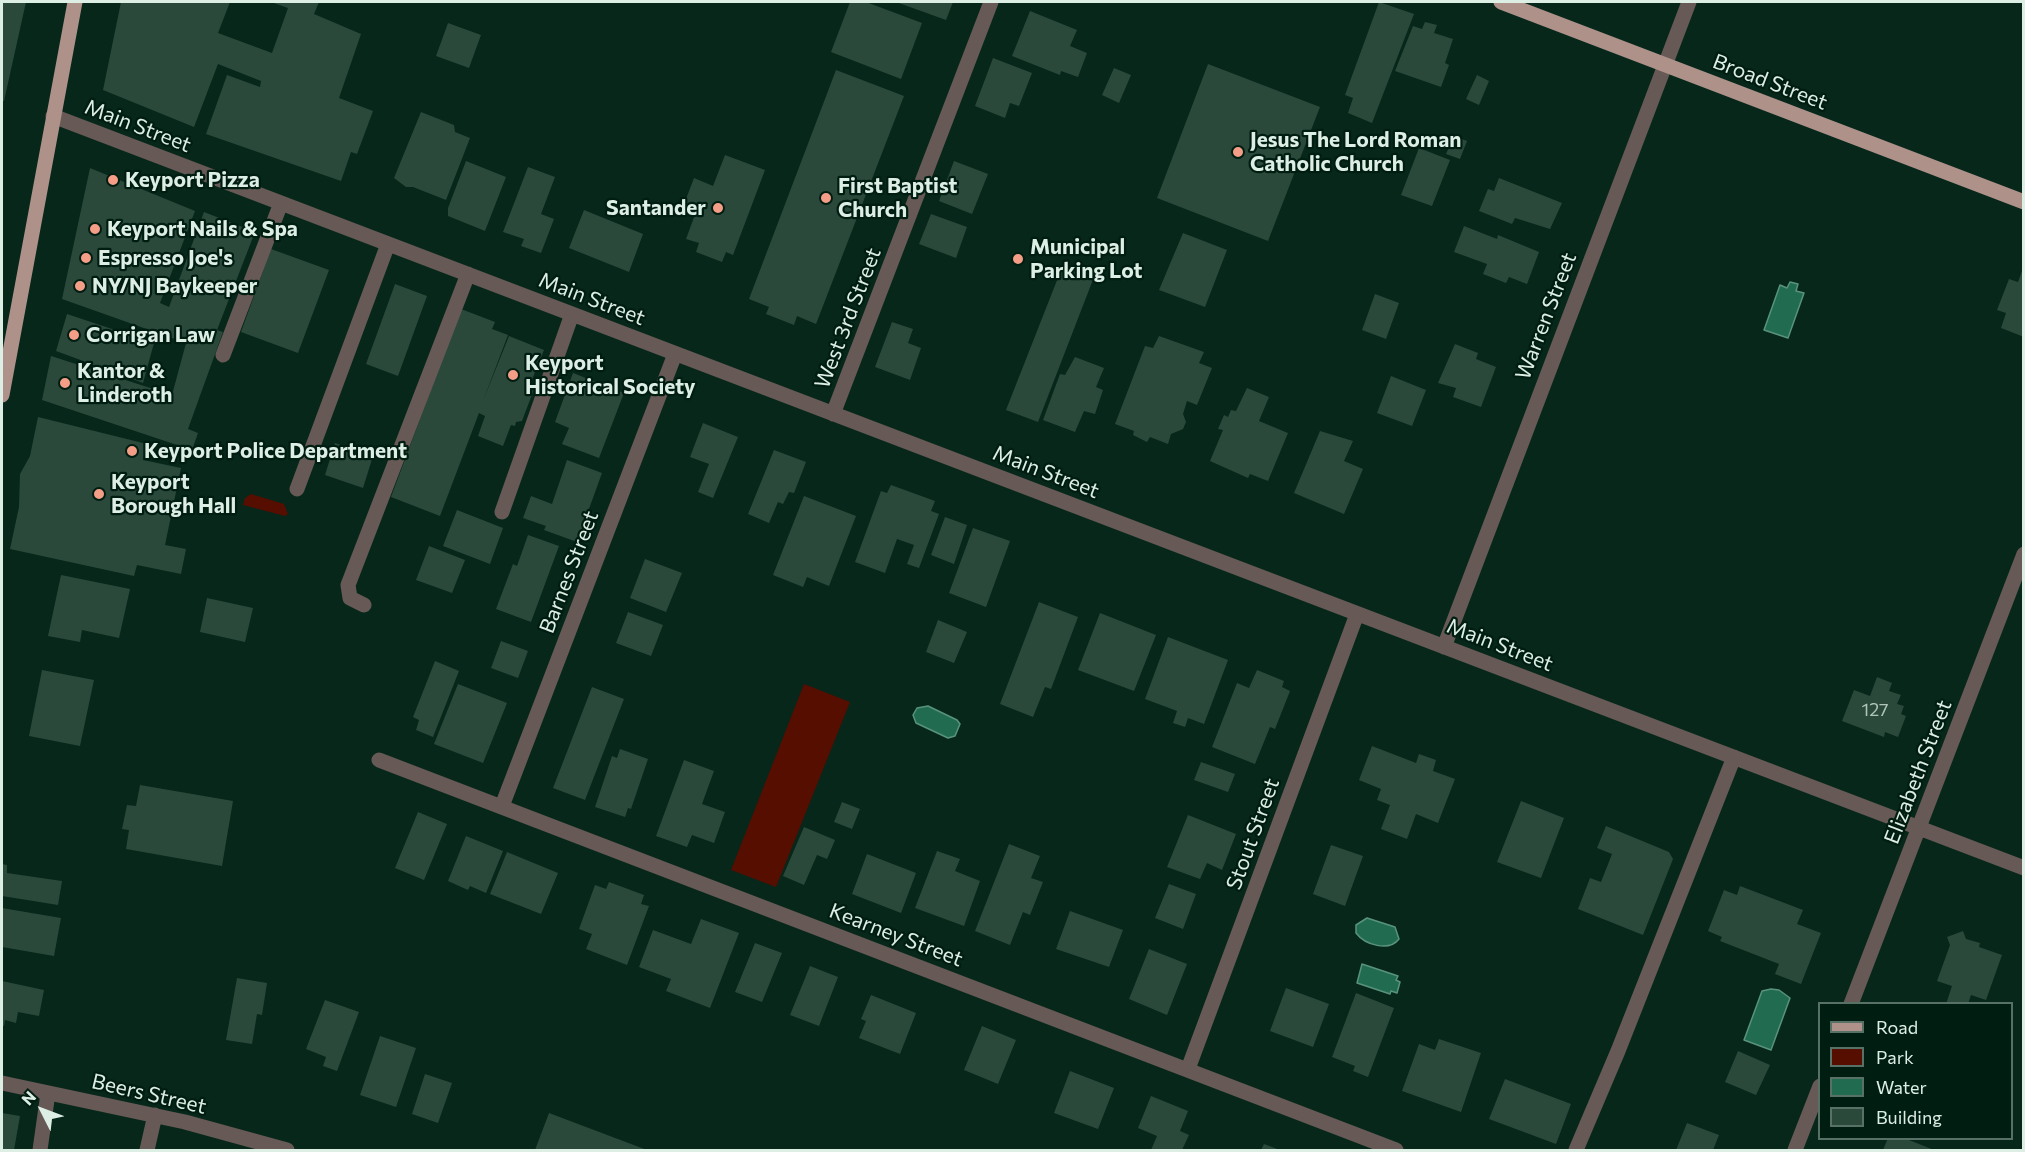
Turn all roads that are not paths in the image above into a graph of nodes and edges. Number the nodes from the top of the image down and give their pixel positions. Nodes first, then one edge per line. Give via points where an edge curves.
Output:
1 (75, 2) edge
2 (992, 2) edge
3 (1501, 2) edge
4 (1689, 2) edge
5 (1665, 64) junction
6 (53, 116) junction
7 (2024, 201) edge
8 (281, 202) junction
9 (388, 244) junction
10 (468, 274) junction
11 (572, 314) junction
12 (675, 354) junction
13 (224, 355) dead end
14 (2, 395) edge
15 (833, 414) junction
16 (297, 489) dead end
17 (502, 512) dead end
18 (2024, 554) edge
19 (364, 605) dead end
20 (1357, 614) junction
21 (1444, 646) junction
22 (1734, 757) junction
23 (379, 760) dead end
24 (501, 806) junction
25 (1919, 828) junction
26 (2024, 868) edge
27 (1852, 1002) edge
28 (1188, 1069) junction
29 (2, 1083) edge
30 (1818, 1091) edge
31 (48, 1093) junction
32 (154, 1115) junction
33 (40, 1150) edge
34 (147, 1150) edge
35 (281, 1150) edge
36 (1396, 1150) edge
37 (1576, 1150) edge
38 (1795, 1150) edge

1 - 6 main road
2 - 15 street, West 3rd Street
3 - 5 main road, Broad Street
4 - 5 street, Warren Street
5 - 7 main road, Broad Street
5 - 21 street, Warren Street
6 - 8 street, Main Street
6 - 14 main road
8 - 9 street, Main Street
8 - 13 street
9 - 10 street, Main Street
9 - 16 street
10 - 11 street, Main Street
10 - 19 street via 348,585 350,598
11 - 12 street, Main Street
11 - 17 street
12 - 15 street, Main Street
12 - 24 street, Barnes Street
15 - 20 street, Main Street
18 - 25 street, Elizabeth Street
20 - 21 street, Main Street
20 - 28 street, Stout Street
21 - 22 street, Main Street
22 - 25 street, Main Street
22 - 37 street
23 - 24 street, Kearney Street
24 - 28 street, Kearney Street
25 - 26 street, Main Street
25 - 27 street, Elizabeth Street
28 - 36 street, Kearney Street
29 - 31 street, Beers Street
30 - 38 street
31 - 32 street, Beers Street
31 - 33 street
32 - 34 street
32 - 35 street, Beers Street

